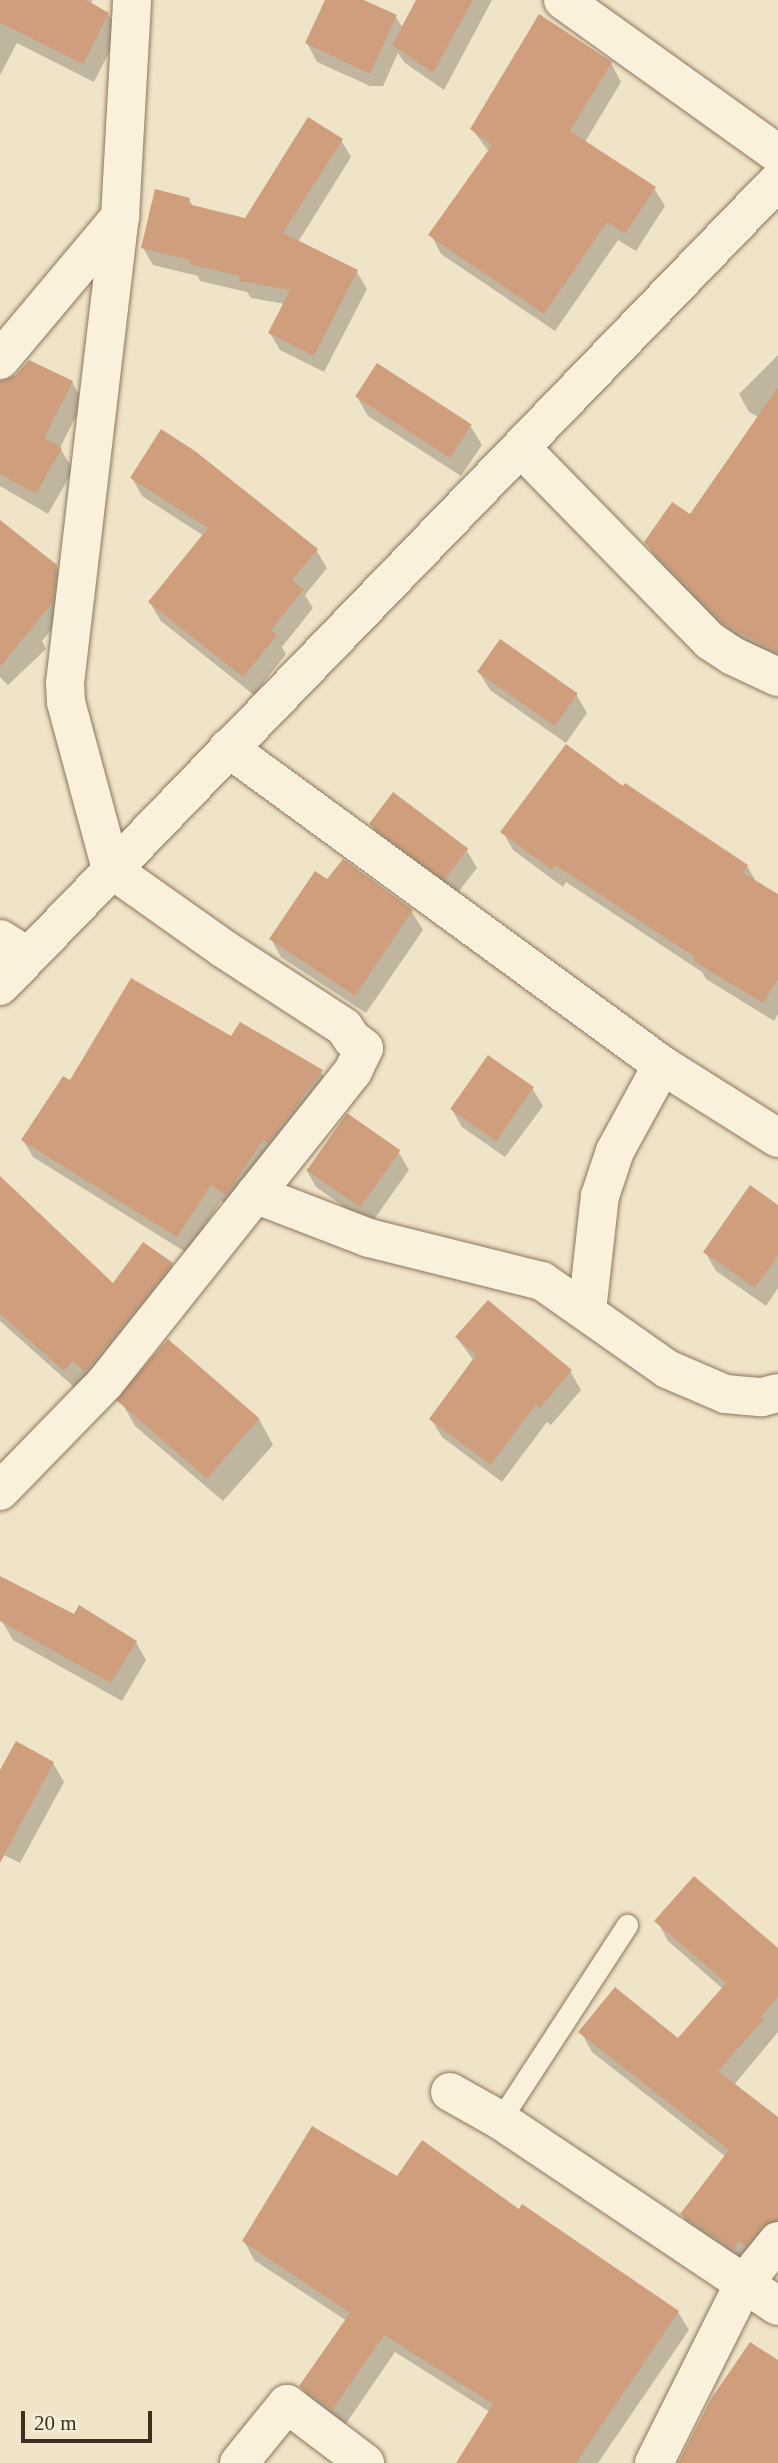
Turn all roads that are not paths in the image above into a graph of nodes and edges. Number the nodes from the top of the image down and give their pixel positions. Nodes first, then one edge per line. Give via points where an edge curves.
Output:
1 (132, 0) edge
2 (563, 0) edge
3 (778, 153) edge
4 (778, 181) edge
5 (120, 217) junction
6 (0, 360) edge
7 (522, 449) junction
8 (778, 677) edge
9 (228, 748) junction
10 (111, 869) junction
11 (13, 948) edge
12 (0, 986) edge
13 (662, 1065) junction
14 (778, 1138) edge
15 (255, 1195) junction
16 (587, 1311) junction
17 (778, 1393) edge
18 (0, 1491) edge
19 (627, 1925) dead end
20 (450, 2092) dead end
21 (500, 2120) junction
22 (778, 2241) edge
23 (744, 2283) junction
24 (778, 2306) edge
25 (239, 2463) edge
26 (365, 2463) edge
27 (654, 2463) edge

1 - 5 street
2 - 3 street
4 - 7 street
5 - 6 street
5 - 10 street via 65,683 66,702
7 - 8 street via 710,642
7 - 9 street
9 - 10 street
9 - 13 street
10 - 11 street
10 - 15 street via 224,950 344,1027 364,1048 353,1071
11 - 12 street
13 - 14 street
13 - 16 street via 615,1151 600,1196
15 - 16 street via 369,1238 542,1281
15 - 18 street via 105,1383
16 - 17 street via 667,1369 725,1394 762,1397
19 - 21 lane
20 - 21 street
21 - 23 street
22 - 23 street
23 - 24 street
23 - 27 street
25 - 26 street via 287,2404

